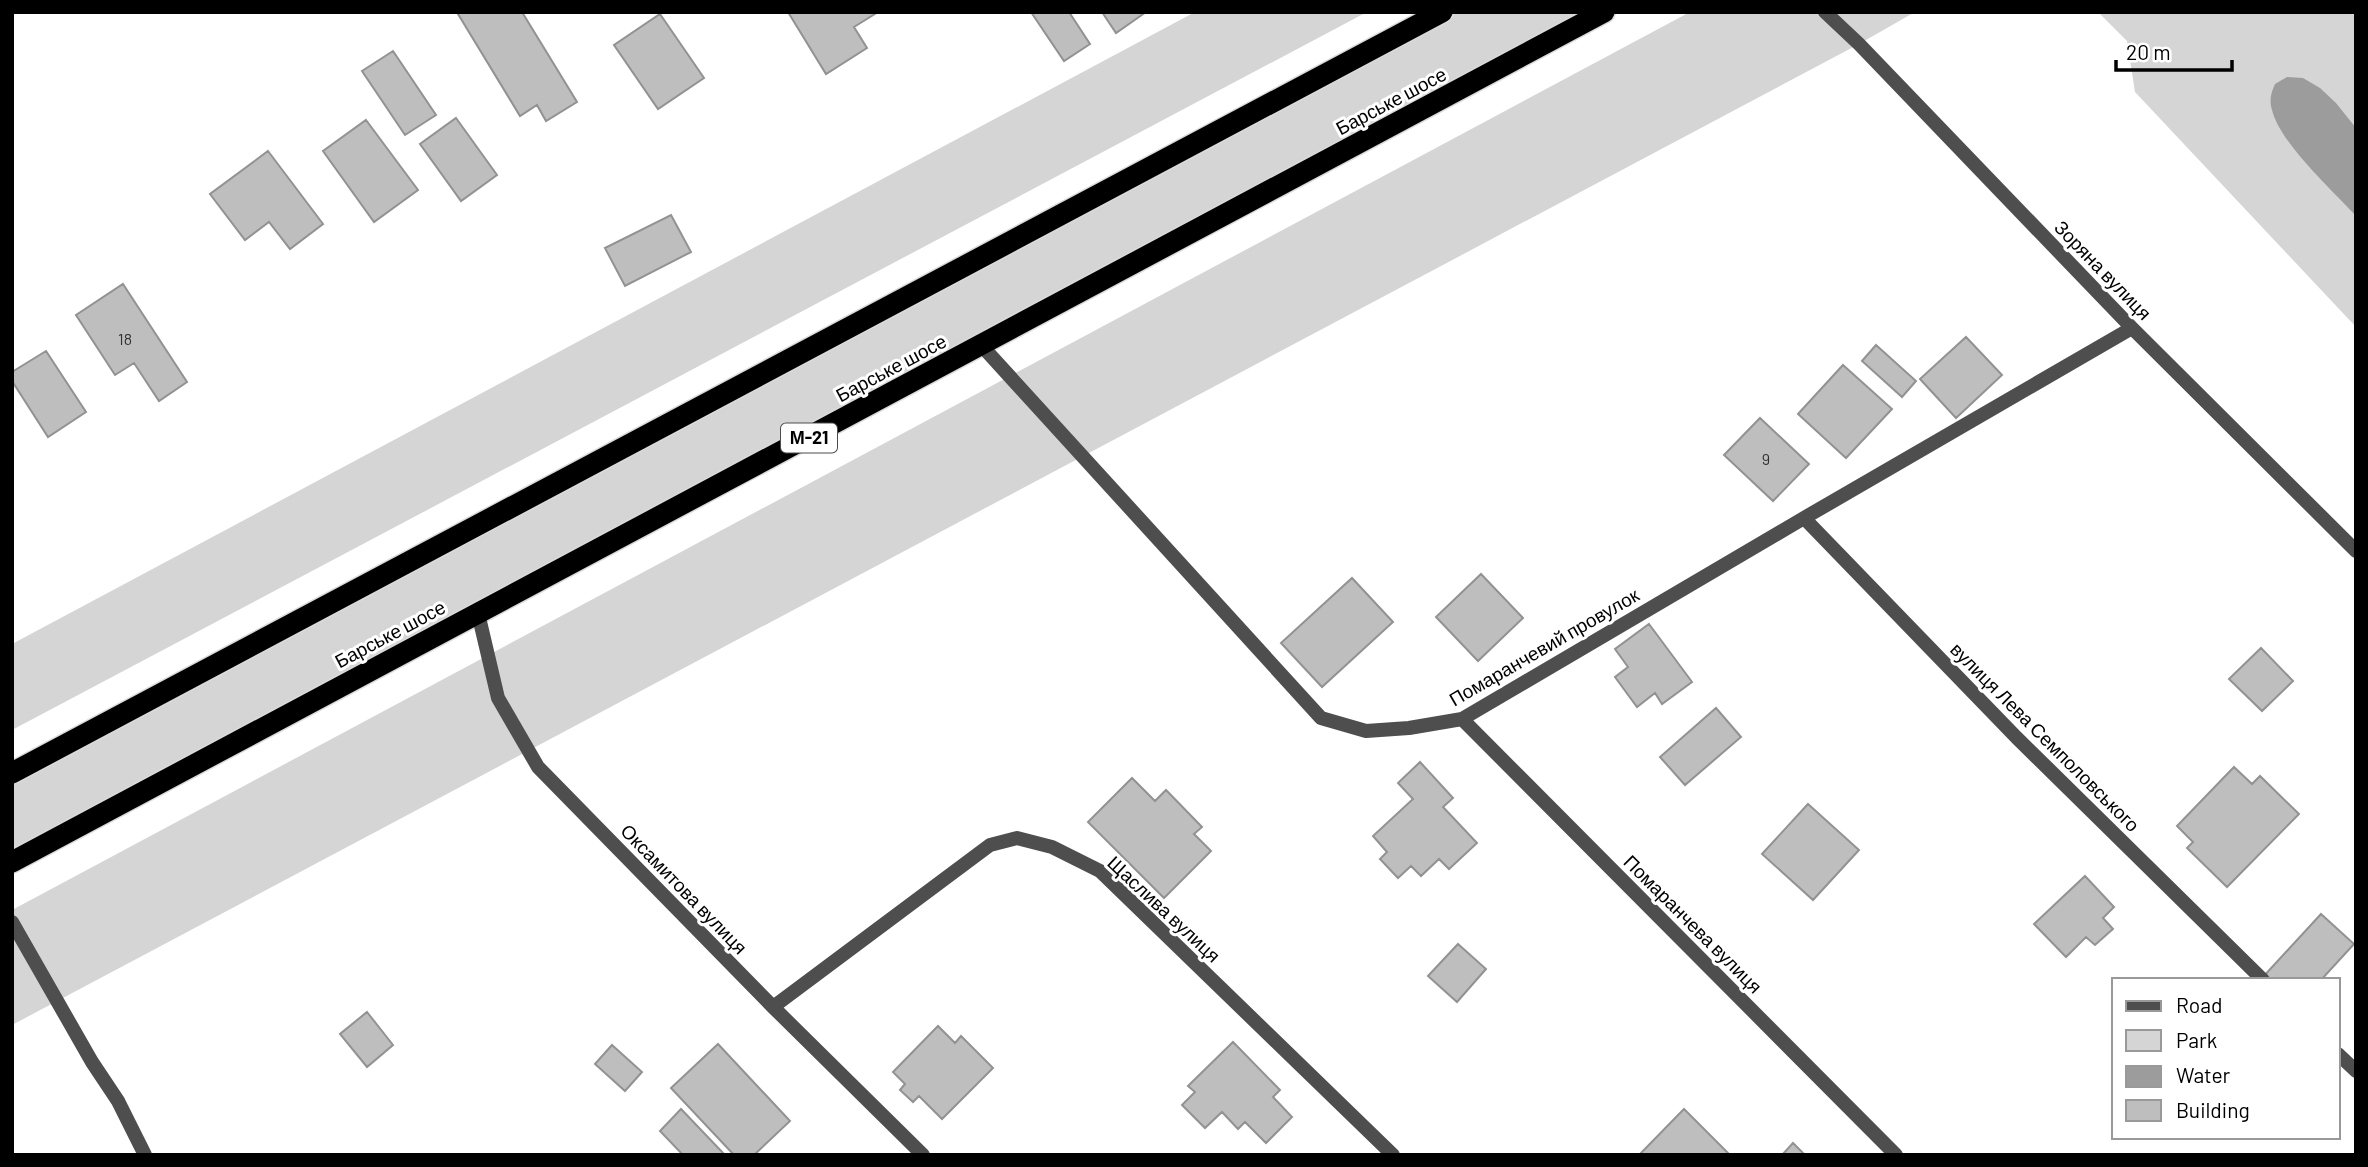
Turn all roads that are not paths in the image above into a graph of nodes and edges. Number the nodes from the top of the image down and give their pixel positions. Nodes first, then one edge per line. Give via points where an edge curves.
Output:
1 (1442, 12) edge
2 (1604, 12) edge
3 (1825, 12) edge
4 (2132, 328) junction
5 (982, 346) junction
6 (1804, 518) junction
7 (2356, 551) edge
8 (478, 613) junction
9 (1462, 719) junction
10 (12, 773) edge
11 (12, 862) edge
12 (12, 922) edge
13 (2261, 978) edge
14 (772, 1007) junction
15 (2340, 1056) edge
16 (2356, 1071) edge
17 (145, 1155) edge
18 (923, 1155) edge
19 (1393, 1155) edge
20 (1896, 1155) edge

1 - 10 highway
2 - 5 highway, Барське шосе / М-21
3 - 4 street, Зоряна вулиця
4 - 6 street, Помаранчевий провулок
4 - 7 street, Зоряна вулиця
5 - 8 highway, Барське шосе / М-21
5 - 9 street, Помаранчевий провулок via 1321,718 1366,731
6 - 9 street, Помаранчевий провулок
6 - 13 street, вулиця Лева Семполовського via 2016,737
8 - 11 highway, Барське шосе / М-21
8 - 14 street, Оксамитова вулиця via 498,698 538,767
9 - 20 street, Помаранчева вулиця
12 - 17 street
14 - 18 street, Оксамитова вулиця
14 - 19 street, Щаслива вулиця via 990,845 1017,838 1052,847 1100,871
15 - 16 street

